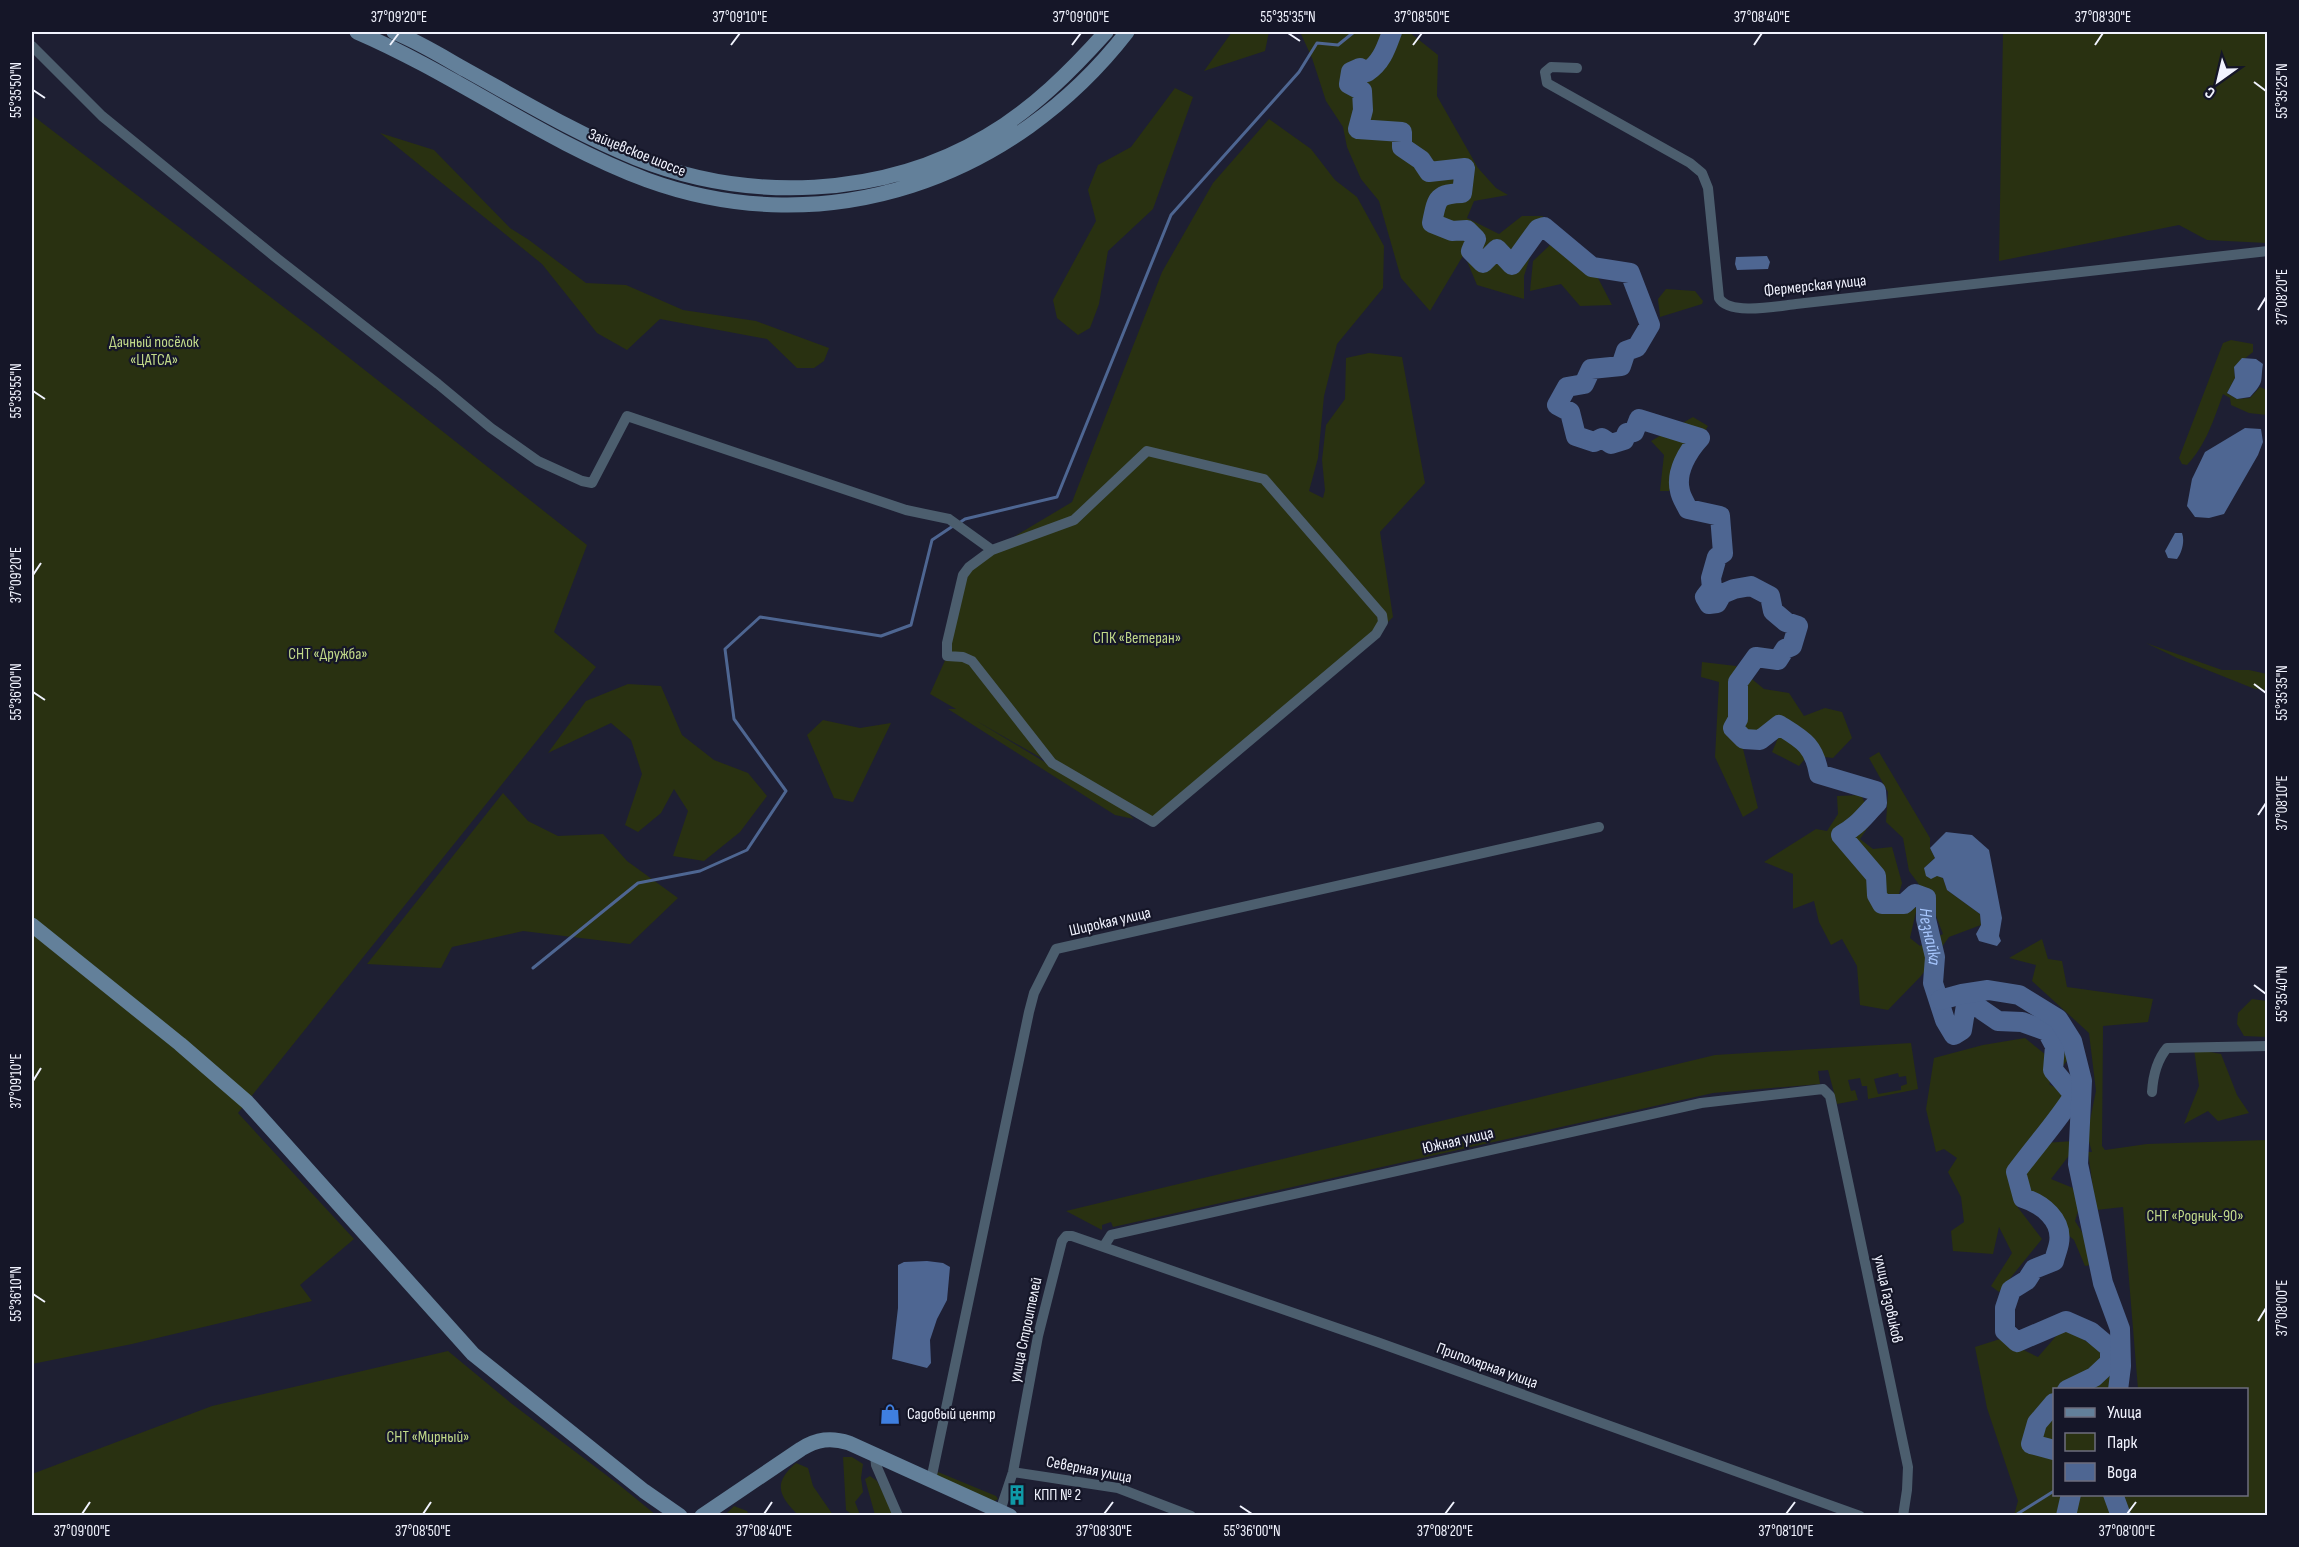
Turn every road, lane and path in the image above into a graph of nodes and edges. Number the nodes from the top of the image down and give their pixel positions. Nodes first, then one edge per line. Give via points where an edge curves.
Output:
1 (357, 32) edge
2 (1106, 32) edge
3 (1127, 32) edge
4 (398, 33) edge
5 (32, 46) edge
6 (1577, 68) dead end
7 (2268, 251) edge
8 (992, 550) junction
9 (1599, 827) dead end
10 (32, 925) edge
11 (2268, 1046) edge
12 (1826, 1091) joint
13 (2152, 1092) dead end
14 (1104, 1246) junction
15 (875, 1455) junction
16 (1013, 1472) junction
17 (931, 1480) junction
18 (1005, 1513) edge
19 (680, 1515) edge
20 (702, 1515) edge
21 (898, 1515) edge
22 (1191, 1515) edge
23 (1860, 1515) edge
24 (1903, 1515) edge

1 - 3 main road, Зайцевское шоссе via 646,180 724,200 809,205 846,202 906,188 975,160 1020,134 1066,97
2 - 4 main road, Зайцевское шоссе via 1030,106 965,148 872,180 790,188 718,182 636,158
5 - 8 street via 102,116 538,462 592,483 627,416 906,510 941,516
6 - 7 street, Фермерская улица via 1551,67 1545,72 1546,83 1702,173 1711,202 1719,298 1738,309
8 - 8 street via 963,575 947,643 948,656 972,662 1052,763 1154,822 1376,634 1383,622 1382,615 1264,479 1147,451 1074,520
9 - 17 street, Широкая улица via 1056,949 1029,1012
10 - 19 main road via 247,1102 473,1354 644,1491
11 - 13 street via 2167,1048 2153,1075
12 - 14 street, Южная улица via 1701,1103 1111,1235
12 - 24 street, улица Газовиков via 1908,1467
14 - 16 street, улица Строителей via 1072,1236 1062,1241 1038,1336
14 - 23 street, Приполярная улица
15 - 17 main road
15 - 20 main road via 834,1438 815,1441
15 - 21 street
16 - 18 street
16 - 22 street, Северная улица via 1118,1488
17 - 18 main road

